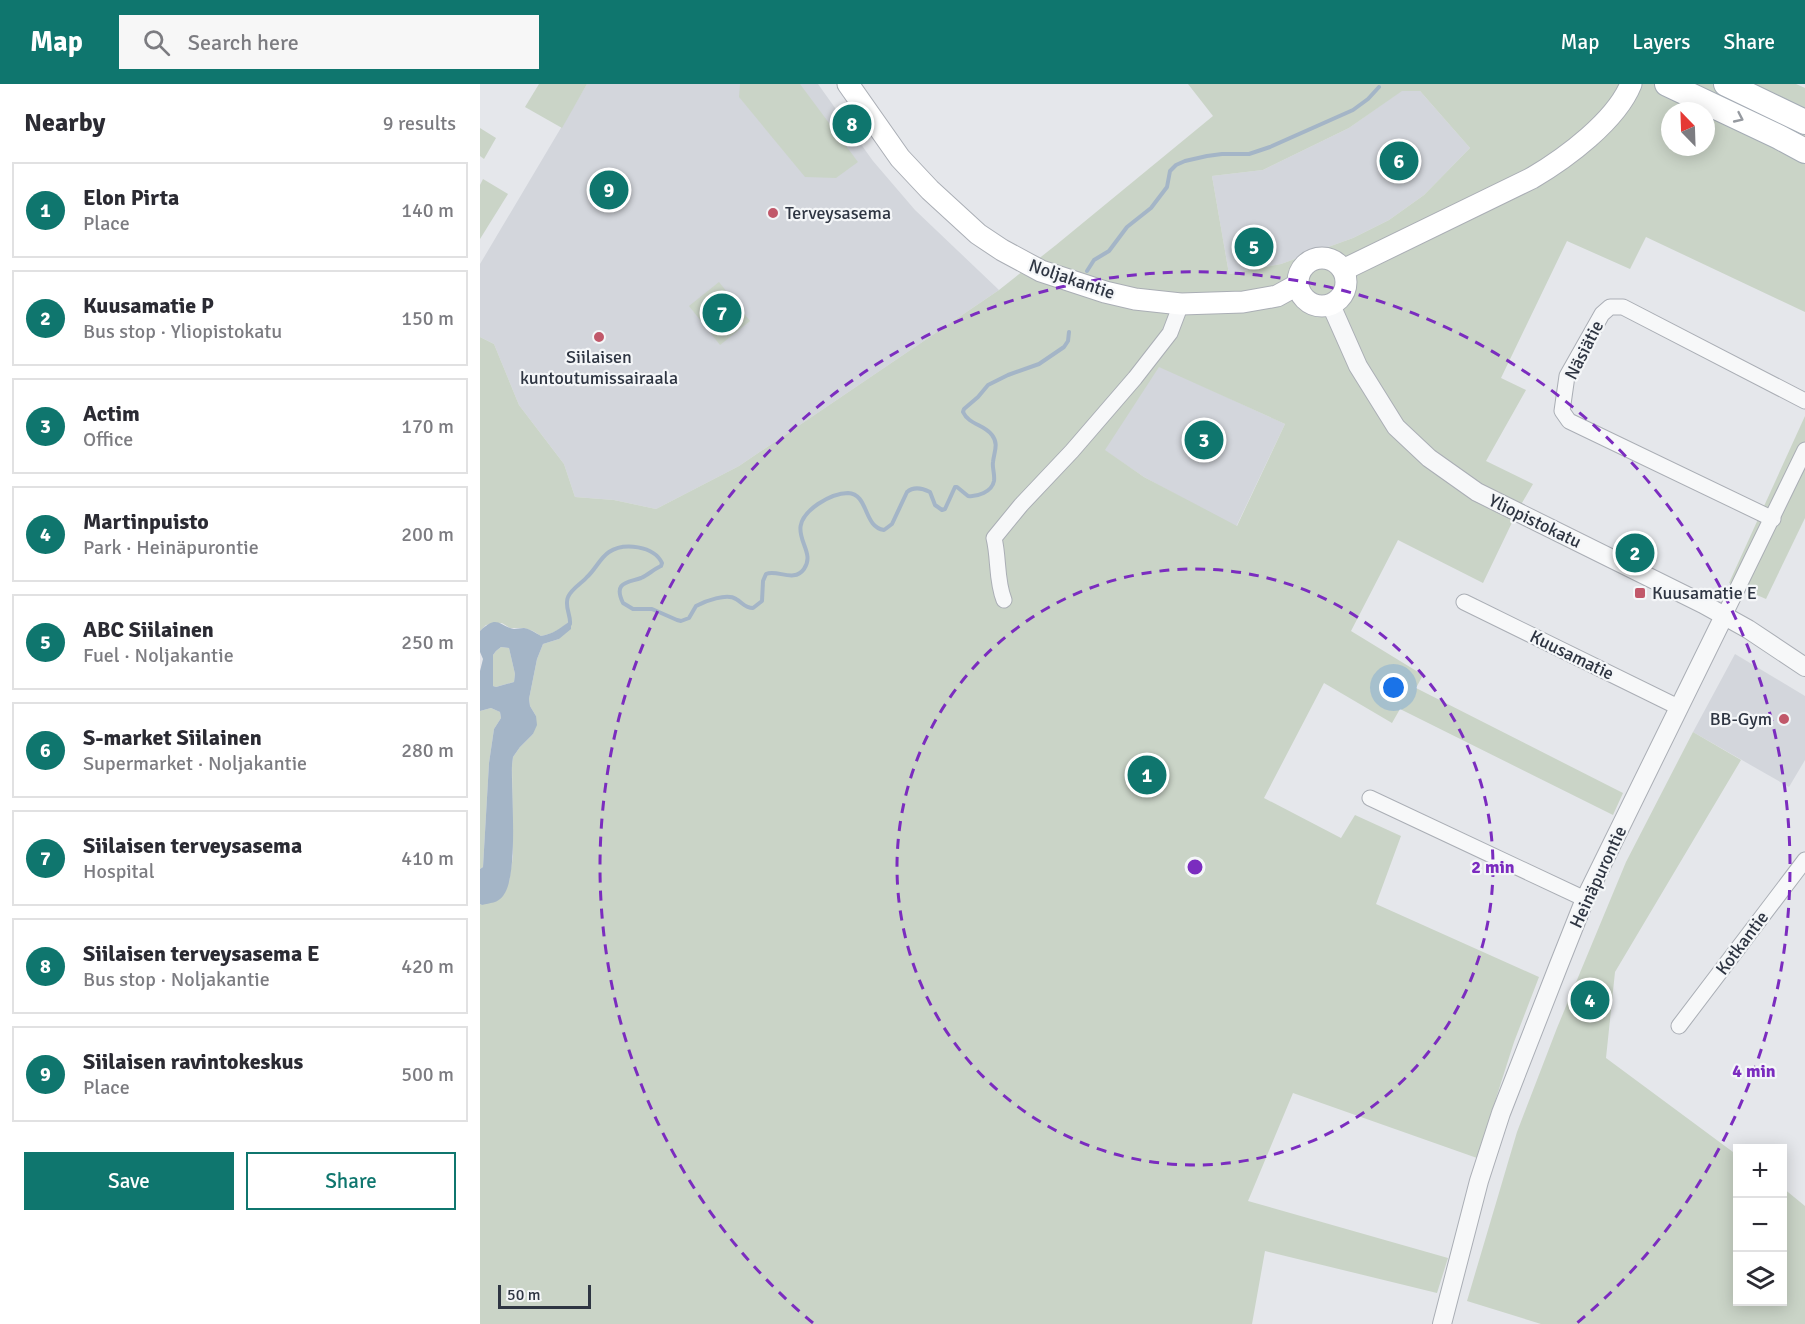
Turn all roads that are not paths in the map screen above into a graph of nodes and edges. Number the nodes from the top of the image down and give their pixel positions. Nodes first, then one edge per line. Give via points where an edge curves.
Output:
1 (848, 84) edge
2 (1631, 84) edge
3 (1667, 84) edge
4 (1726, 84) edge
5 (1805, 122) edge
6 (1805, 151) edge
7 (1344, 270) junction
8 (1298, 285) junction
9 (1180, 304) junction
10 (1330, 305) junction
11 (1805, 401) edge
12 (1805, 450) edge
13 (1773, 519) junction
14 (1004, 600) dead end
15 (1464, 602) dead end
16 (1724, 616) junction
17 (1805, 667) edge
18 (1680, 708) junction
19 (1370, 798) dead end
20 (1805, 860) edge
21 (1585, 899) junction
22 (1678, 1026) dead end
23 (1442, 1324) edge

1 - 9 main road, Noljakantie via 911,171 986,240 1041,272 1075,284 1135,299
2 - 7 main road via 1624,100 1558,162
3 -> 6 main road
4 - 5 main road
7 - 8 main road via 1330,259 1314,259 1301,270
7 - 10 main road via 1343,294
8 - 9 main road, Noljakantie via 1277,296 1243,302
8 - 10 main road via 1312,305
9 - 14 street via 1170,333 1122,394 994,538
10 - 16 street, Yliopistokatu via 1358,366 1396,427 1429,458 1478,492
11 - 13 street, Näsiätie via 1623,307 1610,307 1602,314 1567,376 1562,411 1569,421
12 - 13 street, Heinäpurontie
13 - 16 street, Heinäpurontie
15 - 18 street, Kuusamatie
16 - 17 street, Yliopistokatu
16 - 18 street, Heinäpurontie
18 - 21 street, Heinäpurontie
19 - 21 street
20 - 22 street, Kotkantie
21 - 23 street, Heinäpurontie via 1501,1113

